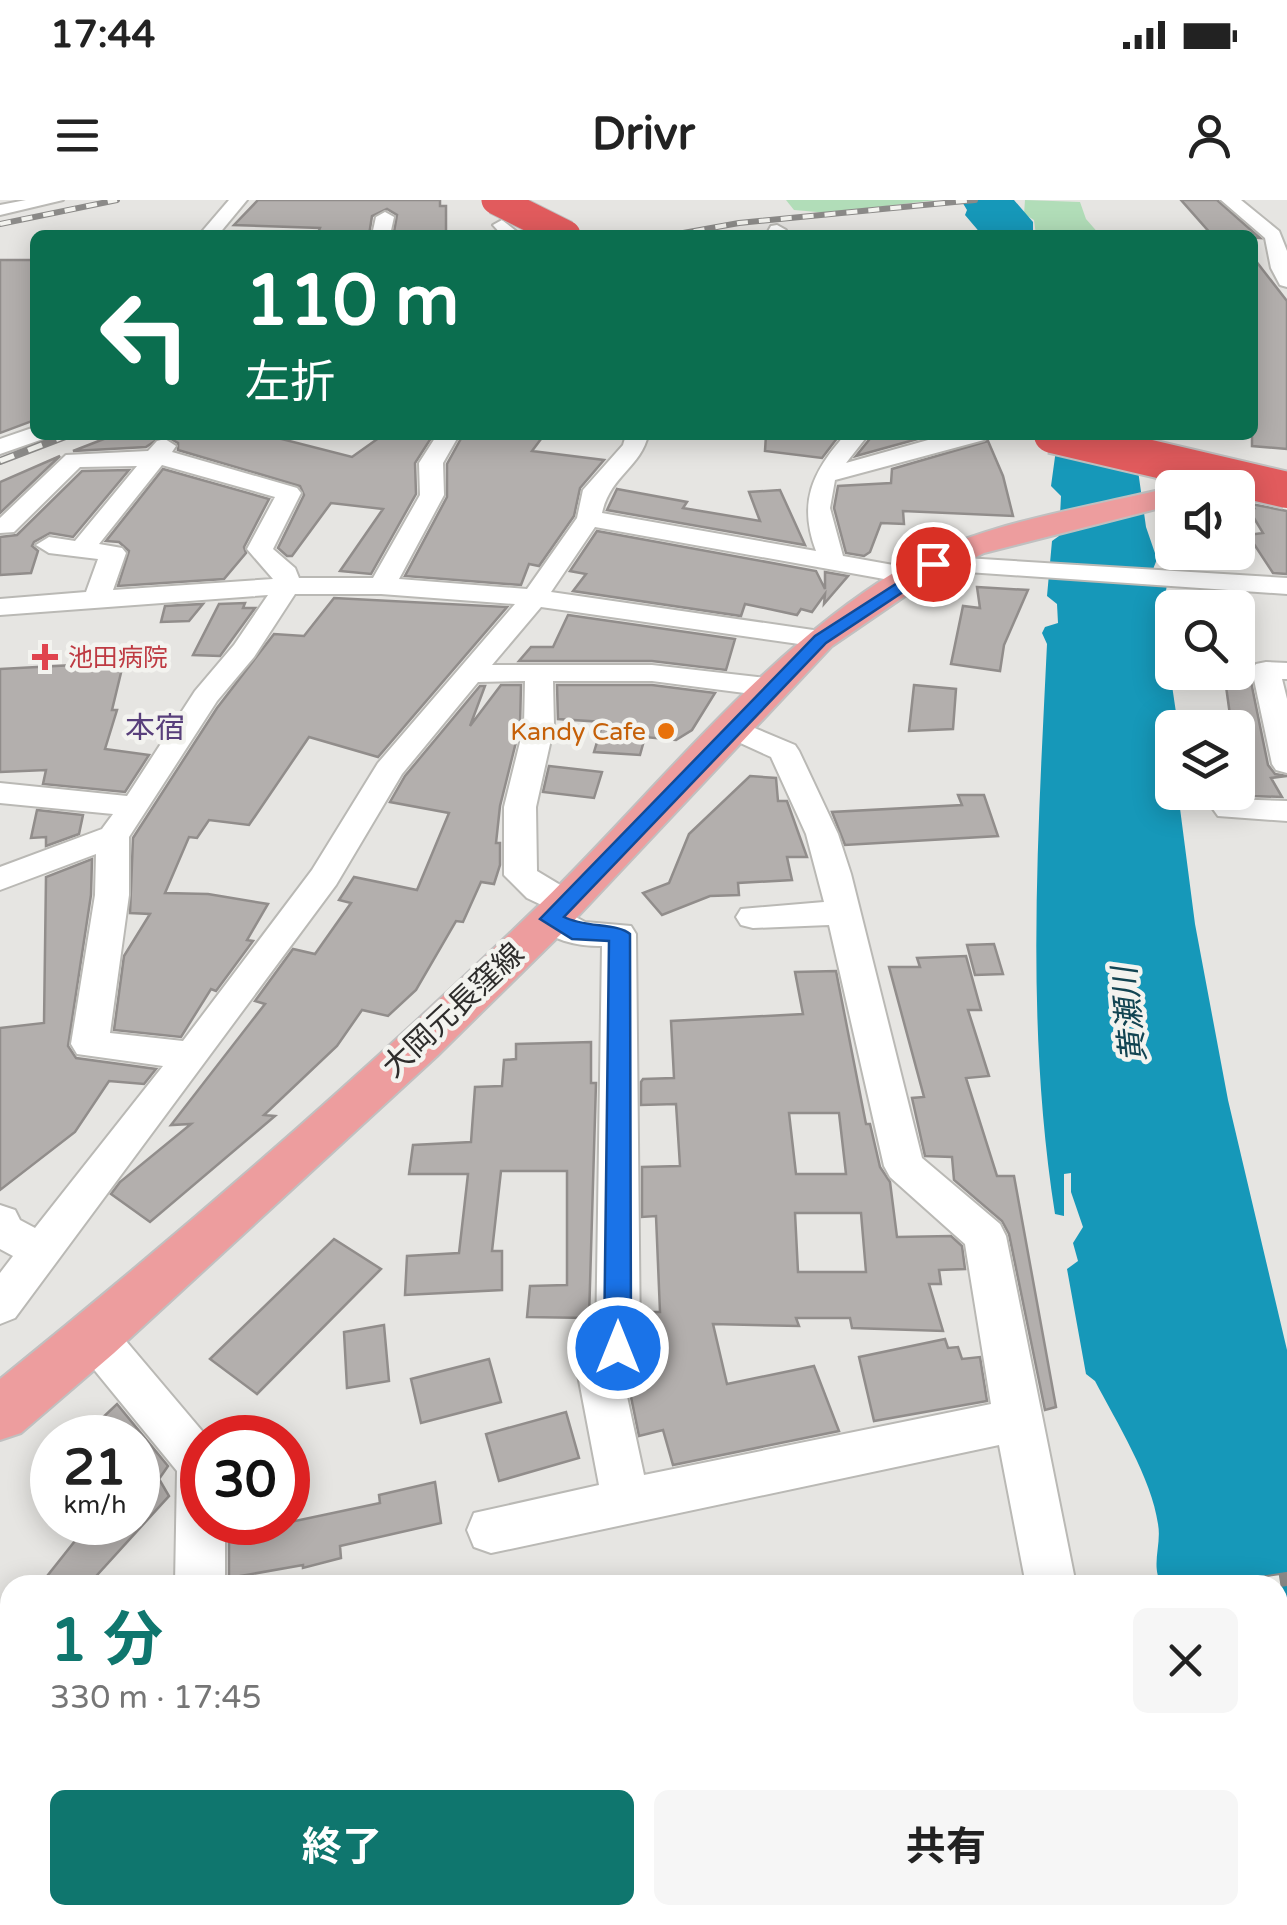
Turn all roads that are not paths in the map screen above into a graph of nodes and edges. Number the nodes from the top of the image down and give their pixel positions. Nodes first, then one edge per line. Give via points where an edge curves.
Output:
1 (54, 200) edge
2 (238, 200) edge
3 (466, 200) edge
4 (510, 200) edge
5 (1230, 200) edge
6 (0, 210) edge
7 (532, 215) edge
8 (503, 220) edge
9 (1287, 220) edge
10 (1257, 222) junction
11 (212, 230) edge
12 (545, 230) edge
13 (566, 230) edge
14 (1284, 272) edge
15 (30, 436) edge
16 (179, 440) edge
17 (445, 440) edge
18 (636, 440) edge
19 (853, 440) edge
20 (947, 440) edge
21 (1073, 440) edge
22 (1132, 440) edge
23 (0, 448) edge
24 (154, 458) junction
25 (827, 472) junction
26 (1287, 473) edge
27 (1255, 479) edge
28 (1287, 490) edge
29 (1155, 503) edge
30 (589, 518) junction
31 (5, 526) dead end
32 (49, 545) dead end
33 (1037, 548) junction
34 (82, 549) junction
35 (833, 563) junction
36 (922, 570) junction
37 (382, 586) junction
38 (1287, 586) edge
39 (287, 588) junction
40 (533, 599) junction
41 (96, 600) junction
42 (0, 607) edge
43 (820, 639) junction
44 (1287, 670) edge
45 (539, 672) junction
46 (470, 674) junction
47 (774, 688) junction
48 (735, 730) junction
49 (1287, 764) edge
50 (0, 793) edge
51 (136, 806) junction
52 (1229, 810) dead end
53 (1287, 811) edge
54 (113, 836) junction
55 (0, 879) edge
56 (558, 911) junction
57 (843, 913) junction
58 (753, 917) dead end
59 (192, 1056) junction
60 (11, 1234) edge
61 (0, 1304) edge
62 (94, 1336) junction
63 (0, 1414) edge
64 (1017, 1420) junction
65 (626, 1503) junction
66 (491, 1530) dead end
67 (200, 1575) edge
68 (1049, 1575) edge

1 - 6 street
2 - 11 street
3 - 7 highway
4 - 7 street
5 - 10 street
7 - 13 street
8 - 12 highway, bridge
9 - 10 street
10 - 14 street via 1277,243
15 - 23 street
16 - 24 street
17 - 37 street via 431,463 432,495
18 - 30 street via 594,490
19 - 25 street
20 - 25 street via 860,469
21 - 28 highway, bridge
22 - 26 highway
24 - 31 street via 74,460
24 - 34 street
24 - 39 street via 189,461 289,493 260,549 286,574
25 - 35 street via 816,509
26 - 27 main road
29 - 33 main road, 大岡元長窪線
30 - 35 street
30 - 40 street
32 - 34 street
33 - 36 main road, 大岡元長窪線 via 973,546
33 - 38 street via 1185,580
34 - 41 street via 112,553
35 - 36 street
36 - 43 main road, 大岡元長窪線
37 - 39 street
37 - 40 street
39 - 41 street
39 - 51 street via 205,696
40 - 43 street
40 - 46 street
41 - 42 street
43 - 47 main road, 大岡元長窪線
44 - 49 street via 1266,670
45 - 46 street
45 - 47 street via 652,673
45 - 56 street via 539,726 520,807 521,875
46 - 59 street via 389,770 324,877
47 - 48 main road, 大岡元長窪線
48 - 56 main road, 大岡元長窪線
48 - 57 street via 784,750 822,834
50 - 51 street
51 - 54 street
52 - 53 street
54 - 55 street
54 - 59 street via 112,895 90,1044
56 - 62 main road, 大岡元長窪線
56 - 65 street via 580,934 619,934 618,1348 600,1375
57 - 58 street
57 - 64 street via 904,1166 986,1236
59 - 60 street
60 - 61 street
62 - 63 main road, 大岡元長窪線
62 - 67 street via 201,1464
64 - 65 street
64 - 68 street
65 - 66 street

